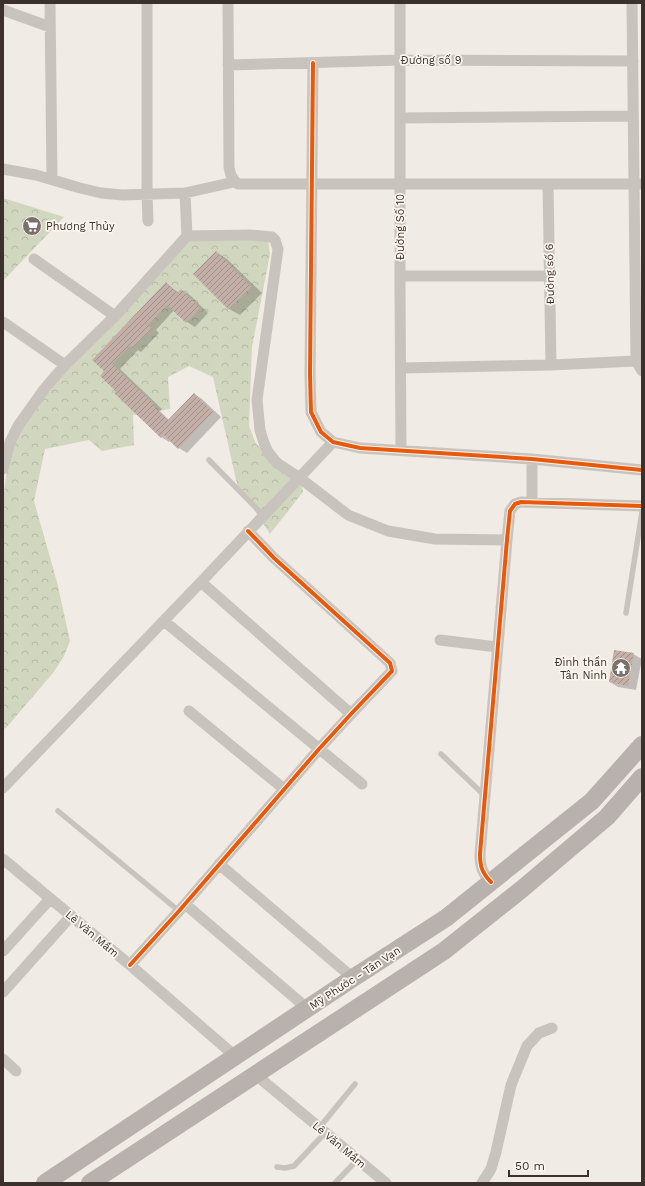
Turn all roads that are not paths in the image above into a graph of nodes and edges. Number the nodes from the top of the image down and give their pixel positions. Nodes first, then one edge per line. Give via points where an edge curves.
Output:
1 (50, 3) edge
2 (147, 3) edge
3 (228, 3) edge
4 (400, 3) edge
5 (632, 3) edge
6 (3, 10) edge
7 (50, 27) junction
8 (401, 60) junction
9 (633, 61) junction
10 (313, 63) junction
11 (228, 65) junction
12 (633, 116) junction
13 (401, 118) junction
14 (3, 169) edge
15 (52, 179) junction
16 (234, 182) junction
17 (401, 184) junction
18 (548, 184) junction
19 (638, 184) edge
20 (312, 185) junction
21 (185, 193) junction
22 (147, 194) junction
23 (148, 221) dead end
24 (187, 236) junction
25 (34, 259) dead end
26 (400, 276) junction
27 (550, 276) junction
28 (115, 316) junction
29 (3, 322) edge
30 (636, 361) junction
31 (65, 365) junction
32 (551, 365) junction
33 (401, 368) junction
34 (642, 371) edge
35 (333, 442) junction
36 (401, 450) junction
37 (532, 459) junction
38 (209, 460) dead end
39 (3, 469) edge
40 (642, 470) edge
41 (300, 478) junction
42 (532, 502) junction
43 (642, 506) edge
44 (642, 512) edge
45 (263, 515) junction
46 (248, 530) junction
47 (507, 540) junction
48 (202, 582) junction
49 (626, 613) dead end
50 (164, 621) junction
51 (440, 640) dead end
52 (497, 647) junction
53 (189, 710) dead end
54 (351, 714) junction
55 (642, 745) edge
56 (319, 749) junction
57 (441, 754) dead end
58 (642, 777) edge
59 (362, 784) dead end
60 (3, 788) edge
61 (284, 789) junction
62 (485, 796) junction
63 (58, 811) dead end
64 (3, 860) edge
65 (219, 864) junction
66 (490, 882) junction
67 (50, 899) junction
68 (182, 908) junction
69 (71, 916) junction
70 (3, 951) edge
71 (130, 965) junction
72 (353, 978) junction
73 (3, 992) edge
74 (308, 1008) junction
75 (552, 1028) dead end
76 (235, 1056) junction
77 (3, 1059) edge
78 (16, 1071) dead end
79 (256, 1075) junction
80 (355, 1084) dead end
81 (322, 1130) junction
82 (357, 1160) junction
83 (277, 1167) dead end
84 (45, 1183) edge
85 (90, 1183) edge
86 (335, 1183) edge
87 (386, 1183) edge
88 (482, 1183) edge

1 - 7 street
2 - 22 street
3 - 11 street
4 - 8 street, Đường Số 10
5 - 9 street
6 - 7 street
7 - 15 street
8 - 9 street, Đường số 9
8 - 10 street, Đường số 9
8 - 13 street, Đường Số 10
9 - 12 street
10 - 11 street, Đường số 9
10 - 20 street
11 - 16 street via 229,167
12 - 13 street
12 - 19 street
13 - 17 street, Đường Số 10
14 - 15 street
15 - 22 street via 101,193
16 - 20 street via 243,185
16 - 21 street
17 - 18 street
17 - 20 street
17 - 26 street, Đường Số 10
18 - 19 street
18 - 27 street, Đường số 6
19 - 30 street
20 - 35 street via 311,412 321,432
21 - 22 street
21 - 24 street
22 - 23 street
24 - 28 street
24 - 41 street via 272,236 275,240 278,249 257,400 260,430 268,452 277,463
25 - 28 street
26 - 27 street
26 - 33 street, Đường Số 10
27 - 32 street, Đường số 6
28 - 31 street
29 - 31 street
30 - 32 street
30 - 34 street
31 - 39 street via 18,426 10,442
32 - 33 street
33 - 36 street, Đường Số 10
35 - 36 street via 355,447
35 - 41 street
36 - 37 street
37 - 40 street
37 - 42 street
38 - 45 lane
41 - 45 street
41 - 47 street via 348,515 388,531 435,539
42 - 43 street
42 - 47 street via 515,504 510,511
44 - 49 lane
45 - 46 street
46 - 48 street
46 - 54 street via 279,563 390,663 392,670 389,676
47 - 52 street
48 - 50 street
48 - 54 street
50 - 56 street
50 - 60 street
51 - 52 street
52 - 62 street
53 - 61 street
54 - 56 street
55 - 66 main road, Mỹ Phước - Tân Vạn via 592,801
56 - 59 street
56 - 61 street
57 - 62 lane
58 - 79 main road via 607,817 444,952
61 - 65 street
62 - 66 street via 480,865 482,873
63 - 68 lane
64 - 67 street, Lê Văn Mầm
65 - 68 street
65 - 72 street
66 - 72 main road, Mỹ Phước - Tân Vạn via 446,918
67 - 69 street, Lê Văn Mầm
67 - 70 street
68 - 71 street
68 - 74 street
69 - 71 street, Lê Văn Mầm
69 - 73 street
71 - 76 street, Lê Văn Mầm
72 - 74 main road, Mỹ Phước - Tân Vạn
74 - 76 main road, Mỹ Phước - Tân Vạn
75 - 88 street via 539,1033 527,1046 511,1085 491,1169
76 - 84 main road, Mỹ Phước - Tân Vạn
77 - 78 street
79 - 81 street, Lê Văn Mầm
79 - 85 main road
80 - 81 lane
81 - 82 street, Lê Văn Mầm
81 - 83 lane via 294,1166
82 - 86 lane
82 - 87 street, Lê Văn Mầm

